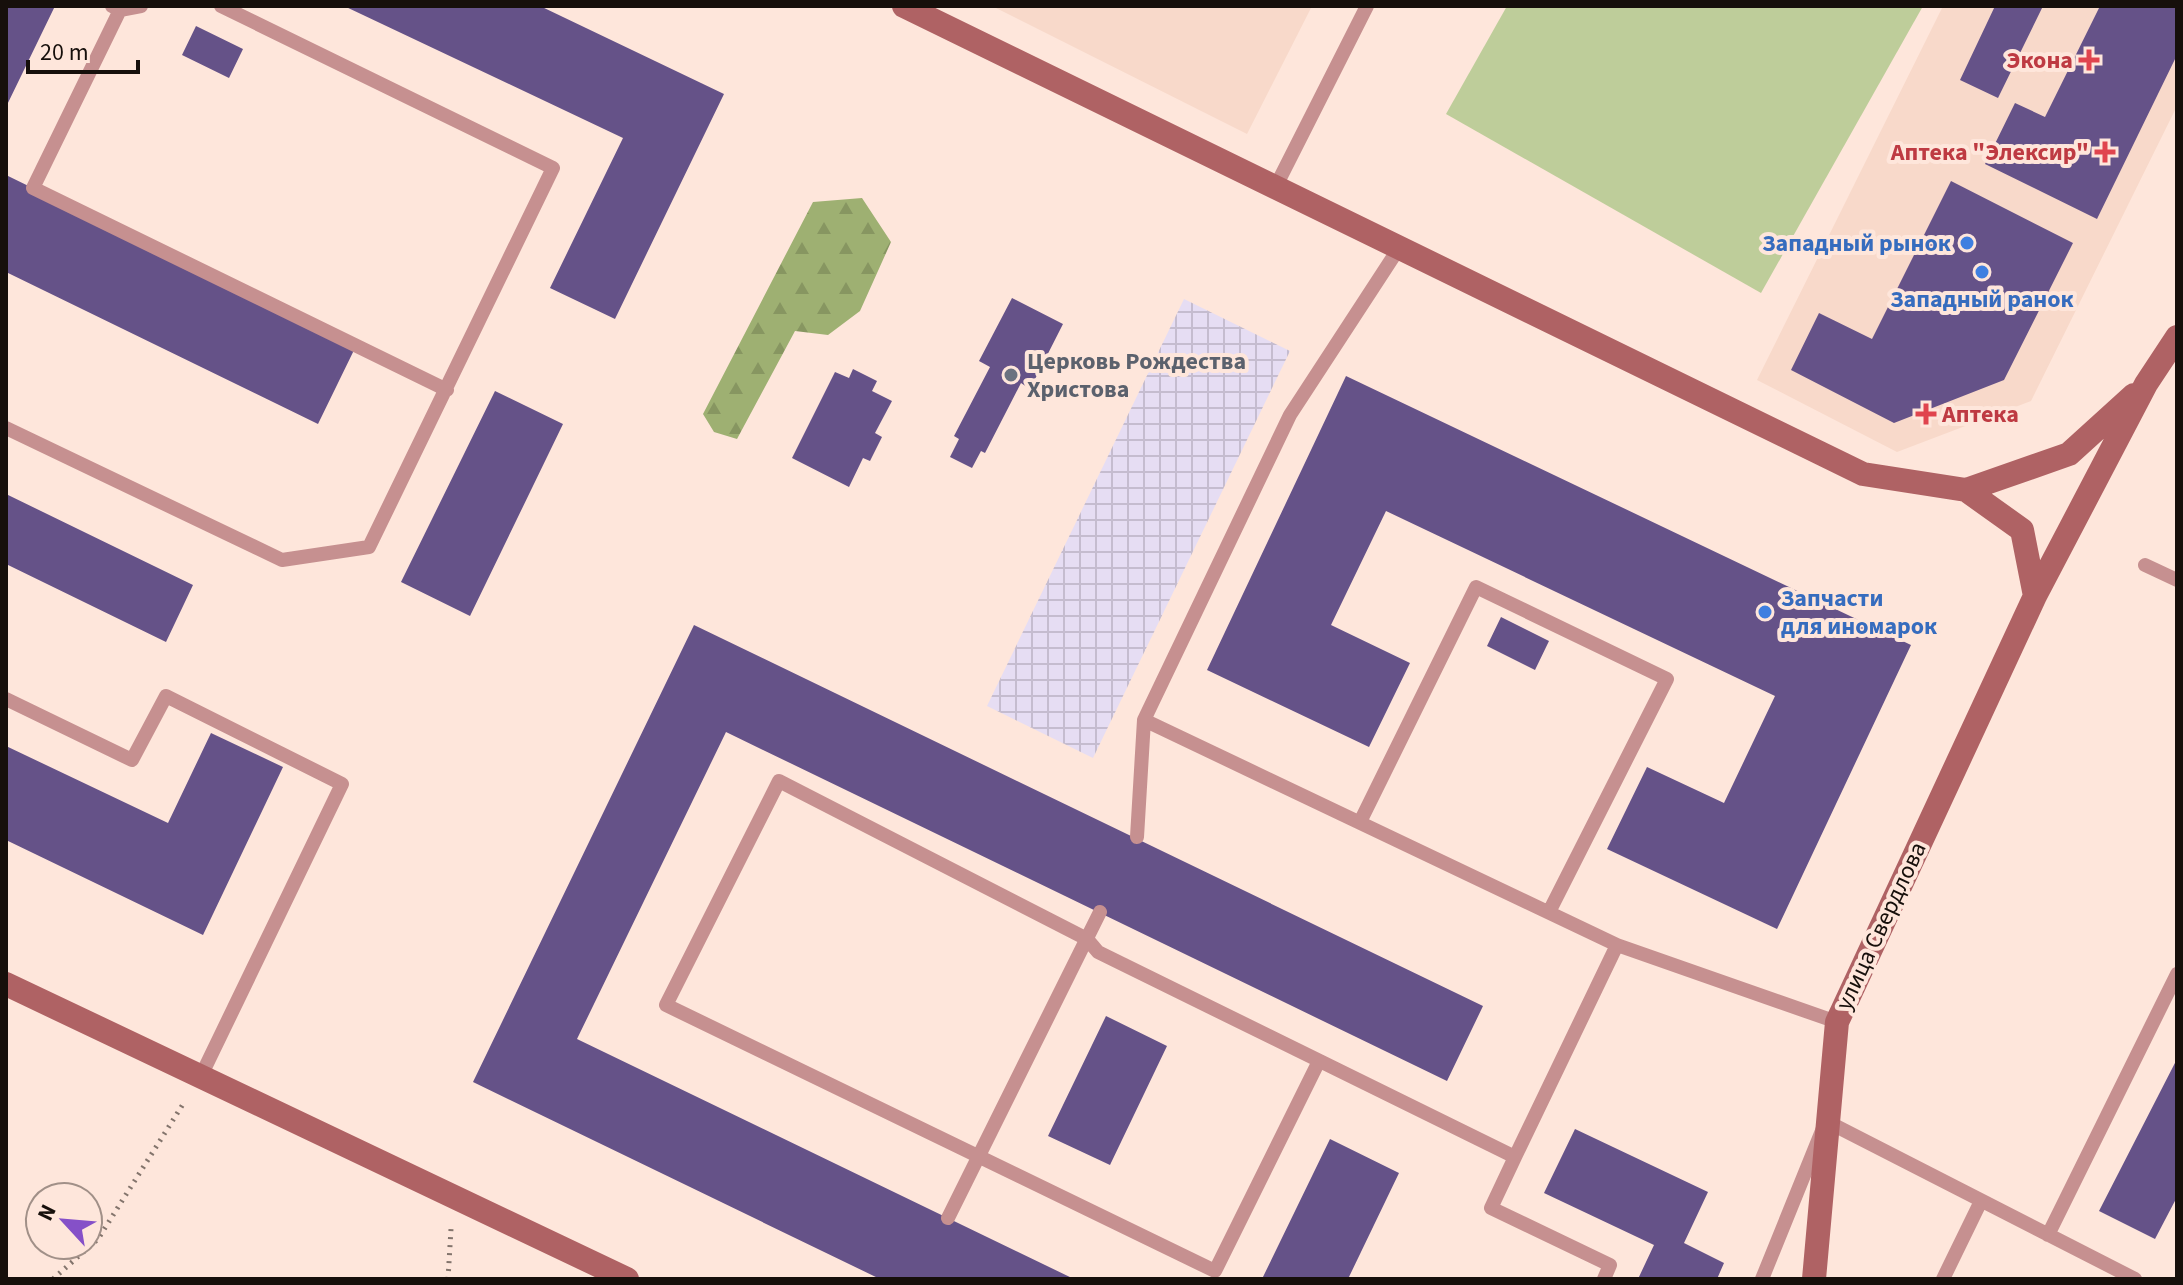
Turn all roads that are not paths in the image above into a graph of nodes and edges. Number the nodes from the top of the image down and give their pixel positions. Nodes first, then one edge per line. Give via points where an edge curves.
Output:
1 (141, 6) edge
2 (221, 6) edge
3 (904, 6) edge
4 (1367, 6) edge
5 (116, 8) edge
6 (1275, 188) junction
7 (1399, 248) junction
8 (2177, 337) edge
9 (2146, 384) junction
10 (447, 390) junction
11 (6, 428) edge
12 (1966, 490) junction
13 (2145, 565) dead end
14 (2177, 580) edge
15 (2035, 596) junction
16 (6, 699) edge
17 (1144, 720) junction
18 (1360, 822) junction
19 (1137, 837) dead end
20 (1100, 912) dead end
21 (1549, 912) junction
22 (1087, 939) junction
23 (1617, 945) junction
24 (2177, 974) edge
25 (6, 984) edge
26 (1837, 1022) junction
27 (1319, 1061) junction
28 (201, 1076) junction
29 (1826, 1121) junction
30 (979, 1156) junction
31 (1515, 1157) junction
32 (1981, 1201) junction
33 (948, 1218) dead end
34 (2048, 1235) junction
35 (627, 1279) edge
36 (1604, 1279) edge
37 (1762, 1279) edge
38 (1814, 1279) edge
39 (1943, 1279) edge
40 (2135, 1279) edge

1 - 5 lane
2 - 10 lane via 553,168
3 - 6 main road
4 - 6 lane
5 - 10 lane via 33,188
6 - 7 main road
7 - 12 main road via 1863,474
7 - 17 lane via 1290,415
8 - 9 main road
9 - 12 main road via 2069,454
9 - 15 main road, улица Свердлова
10 - 11 lane via 369,547 282,560
12 - 15 main road via 2022,530
13 - 14 lane
15 - 26 main road, улица Свердлова
16 - 28 lane via 132,760 166,696 342,784
17 - 18 lane
17 - 19 lane
18 - 21 lane
18 - 21 lane via 1476,587 1489,593 1667,679
20 - 22 lane
21 - 23 lane
22 - 27 lane via 1098,952
22 - 30 lane
22 - 30 lane via 779,781 666,1005
23 - 26 lane
23 - 31 lane
24 - 34 lane
25 - 28 main road
26 - 29 main road, улица Свердлова
27 - 30 lane via 1215,1271
27 - 31 lane
28 - 35 main road
29 - 32 lane
29 - 37 lane
29 - 38 main road, улица Свердлова
30 - 33 lane
31 - 36 lane via 1491,1208 1610,1265
32 - 34 lane
32 - 39 lane
34 - 40 lane

